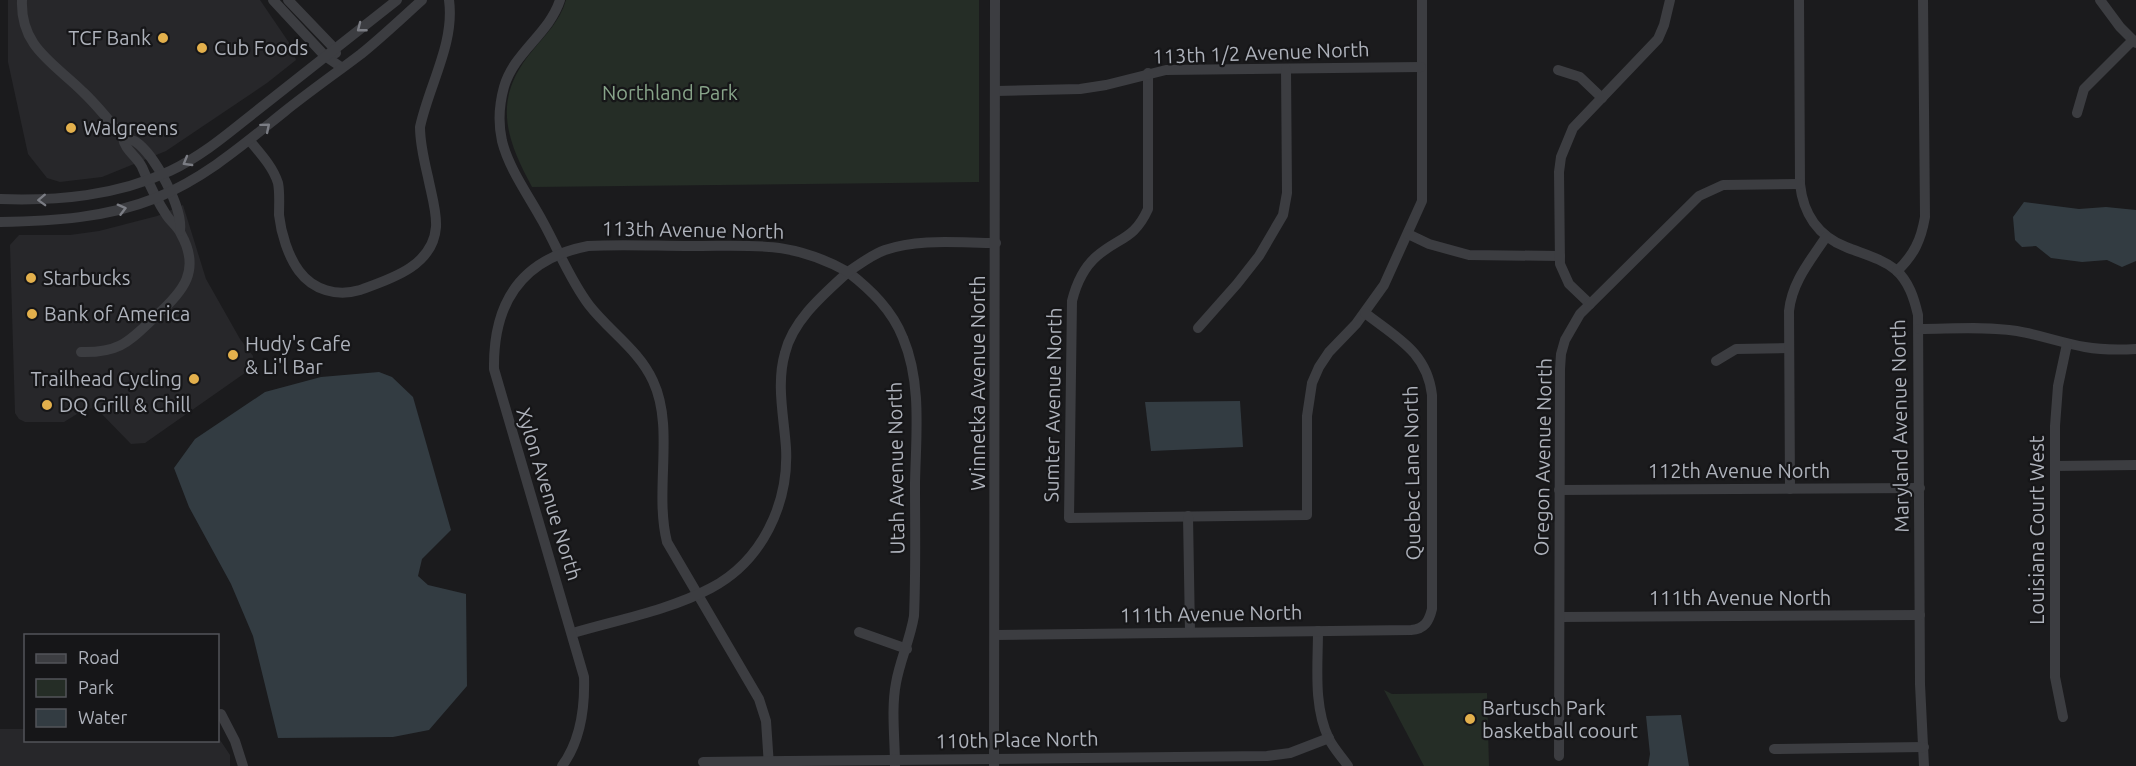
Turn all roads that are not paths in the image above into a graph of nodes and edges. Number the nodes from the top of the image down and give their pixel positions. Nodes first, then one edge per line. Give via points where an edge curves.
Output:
1 (22, 0) edge
2 (273, 0) edge
3 (288, 0) edge
4 (397, 0) edge
5 (422, 0) edge
6 (449, 0) edge
7 (560, 0) edge
8 (995, 0) edge
9 (1422, 0) edge
10 (1670, 0) edge
11 (1798, 0) edge
12 (1923, 0) edge
13 (2100, 0) edge
14 (2134, 42) edge
15 (334, 48) junction
16 (325, 56) junction
17 (341, 67) junction
18 (1422, 67) junction
19 (1286, 69) junction
20 (1558, 70) dead end
21 (1148, 73) junction
22 (996, 91) junction
23 (1602, 98) junction
24 (2077, 112) dead end
25 (123, 137) junction
26 (250, 141) junction
27 (161, 175) junction
28 (147, 180) junction
29 (1800, 184) junction
30 (170, 192) junction
31 (157, 197) junction
32 (0, 199) edge
33 (0, 222) edge
34 (180, 231) junction
35 (1408, 234) junction
36 (1826, 237) junction
37 (996, 243) junction
38 (560, 254) junction
39 (1560, 256) junction
40 (1897, 271) junction
41 (848, 272) junction
42 (1590, 304) junction
43 (1365, 313) junction
44 (1198, 328) dead end
45 (1919, 329) junction
46 (2067, 344) junction
47 (1789, 348) junction
48 (2136, 349) edge
49 (81, 352) dead end
50 (1716, 361) dead end
51 (2136, 465) edge
52 (2055, 466) junction
53 (1920, 488) junction
54 (1790, 489) junction
55 (1559, 490) junction
56 (1188, 516) junction
57 (698, 595) junction
58 (1920, 615) junction
59 (1560, 617) junction
60 (1427, 623) joint
61 (1318, 631) junction
62 (859, 632) dead end
63 (1190, 632) junction
64 (573, 633) junction
65 (995, 635) junction
66 (907, 649) junction
67 (222, 714) dead end
68 (2063, 717) dead end
69 (1329, 738) junction
70 (1924, 747) junction
71 (1774, 749) dead end
72 (1559, 756) dead end
73 (1078, 761) edge
74 (703, 762) dead end
75 (994, 762) edge
76 (895, 763) edge
77 (769, 764) edge
78 (243, 766) edge
79 (562, 766) edge
80 (1348, 766) edge
81 (1924, 766) edge

1 - 25 street via 26,30 36,48 98,107
2 - 16 street
3 - 15 street
4 -> 15 street
5 - 17 street
6 - 26 street via 448,37 420,127 436,228 428,251 416,265 349,293 334,293 305,279 286,242 276,179
7 - 38 street via 552,17 508,74 500,119 509,159
8 - 22 street, Winnetka Avenue North
9 - 18 street
10 - 23 street via 1658,39
11 - 29 street, Maryland Avenue North
12 - 40 street via 1925,217 1917,248
13 - 14 street
14 - 24 street via 2084,89
15 - 16 street
15 - 17 street
16 - 17 street
16 -> 27 street via 218,143
26 -> 17 street
18 - 19 street, 113th 1/2 Avenue North
18 - 35 street via 1423,192
19 - 21 street, 113th 1/2 Avenue North
19 - 44 street via 1287,193 1283,215 1259,256
20 - 23 street via 1580,77
21 - 22 street, 113th 1/2 Avenue North via 1080,89
21 - 56 street, Sumter Avenue North via 1148,209 1134,232 1091,262 1076,286 1072,302 1069,518
22 - 37 street, Winnetka Avenue North
23 - 39 street via 1574,128 1561,157
25 - 27 street via 136,142
25 - 28 street via 123,144 142,166
26 - 30 street
27 - 28 street
27 - 30 street
28 - 31 street
28 -> 32 street via 69,198
29 - 36 street, Maryland Avenue North via 1808,215
29 - 42 street via 1723,185 1699,196
30 - 31 street
30 - 34 street via 181,222
33 -> 31 street via 86,217
31 - 34 street
34 - 49 street via 190,260 187,281 177,296 118,348
35 - 39 street via 1469,255
35 - 43 street via 1384,285
36 - 40 street, Maryland Avenue North
36 - 47 street via 1802,271 1790,298
37 - 41 street via 906,245 885,250
37 - 65 street, Winnetka Avenue North
38 - 41 street, 113th Avenue North via 601,246 772,245 807,252
38 - 57 street via 590,305 634,352 656,387 662,410 662,524 675,559
38 - 64 street, Xylon Avenue North via 532,270 511,295 496,331 494,369
39 - 42 street via 1569,284
40 - 45 street, Maryland Avenue North via 1914,299
41 - 57 street via 808,312 785,351 781,370 787,467 770,528 745,562
41 - 66 street, Utah Avenue North via 887,309 903,336 914,374 915,597
42 - 55 street, Oregon Avenue North via 1571,327 1561,354
43 - 56 street via 1329,352 1312,383 1307,416 1307,515
43 - 60 street, Quebec Lane North via 1420,359 1431,382 1432,609
45 - 46 street via 1985,328 2039,335
45 - 53 street, Maryland Avenue North
46 - 48 street
46 - 52 street, Louisiana Court West via 2058,386
47 - 50 street via 1736,349
47 - 54 street
51 - 52 street
52 - 68 street, Louisiana Court West via 2055,677
53 - 54 street, 112th Avenue North
53 - 58 street, Maryland Avenue North
54 - 55 street, 112th Avenue North
55 - 59 street, Oregon Avenue North
56 - 63 street
57 - 64 street
57 - 77 street via 759,699 766,721
58 - 59 street, 111th Avenue North
58 - 70 street, Maryland Avenue North
59 - 72 street, Oregon Avenue North
60 - 61 street, 111th Avenue North via 1411,630
61 - 63 street, 111th Avenue North
61 - 69 street via 1318,692
62 - 66 street
63 - 65 street, 111th Avenue North
64 - 79 street, Xylon Avenue North via 585,699 575,743
65 - 75 street, Winnetka Avenue North
66 - 76 street, Utah Avenue North via 894,700
67 - 78 street
69 - 73 street, 110th Place North via 1290,753 1267,756
69 - 80 street
70 - 71 street
70 - 81 street, Maryland Avenue North
73 - 75 street, 110th Place North
74 - 77 street, 110th Place North
75 - 76 street, 110th Place North
76 - 77 street, 110th Place North

